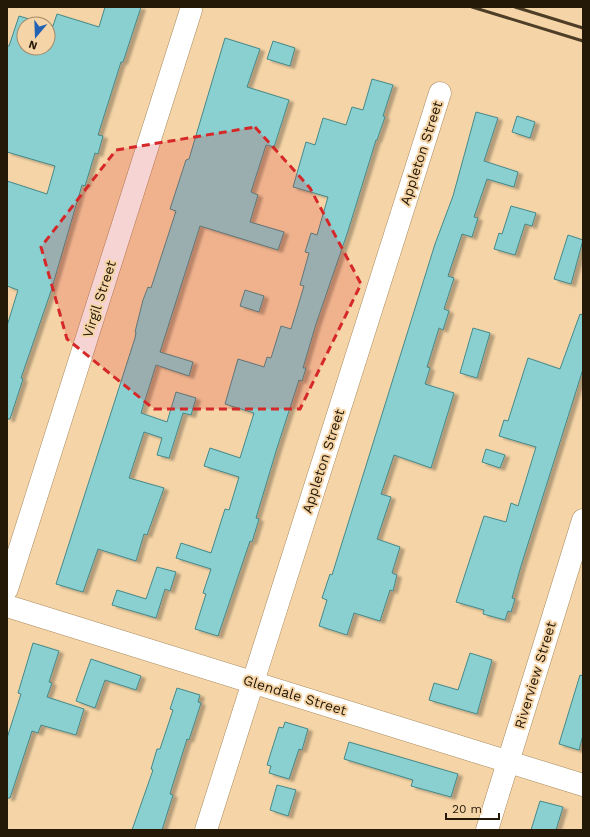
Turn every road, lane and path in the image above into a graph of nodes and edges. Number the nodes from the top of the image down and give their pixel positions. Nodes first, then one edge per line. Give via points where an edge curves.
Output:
1 (190, 10) dead end
2 (440, 93) dead end
3 (583, 520) edge
4 (7, 589) edge
5 (7, 606) edge
6 (253, 682) junction
7 (509, 762) junction
8 (583, 785) edge
9 (206, 830) edge
10 (487, 830) edge

1 - 4 street, Virgil Street
2 - 6 street, Appleton Street
3 - 7 street, Riverview Street
5 - 6 street, Glendale Street
6 - 7 street, Glendale Street
6 - 9 street, Appleton Street
7 - 8 street, Glendale Street
7 - 10 street, Riverview Street

